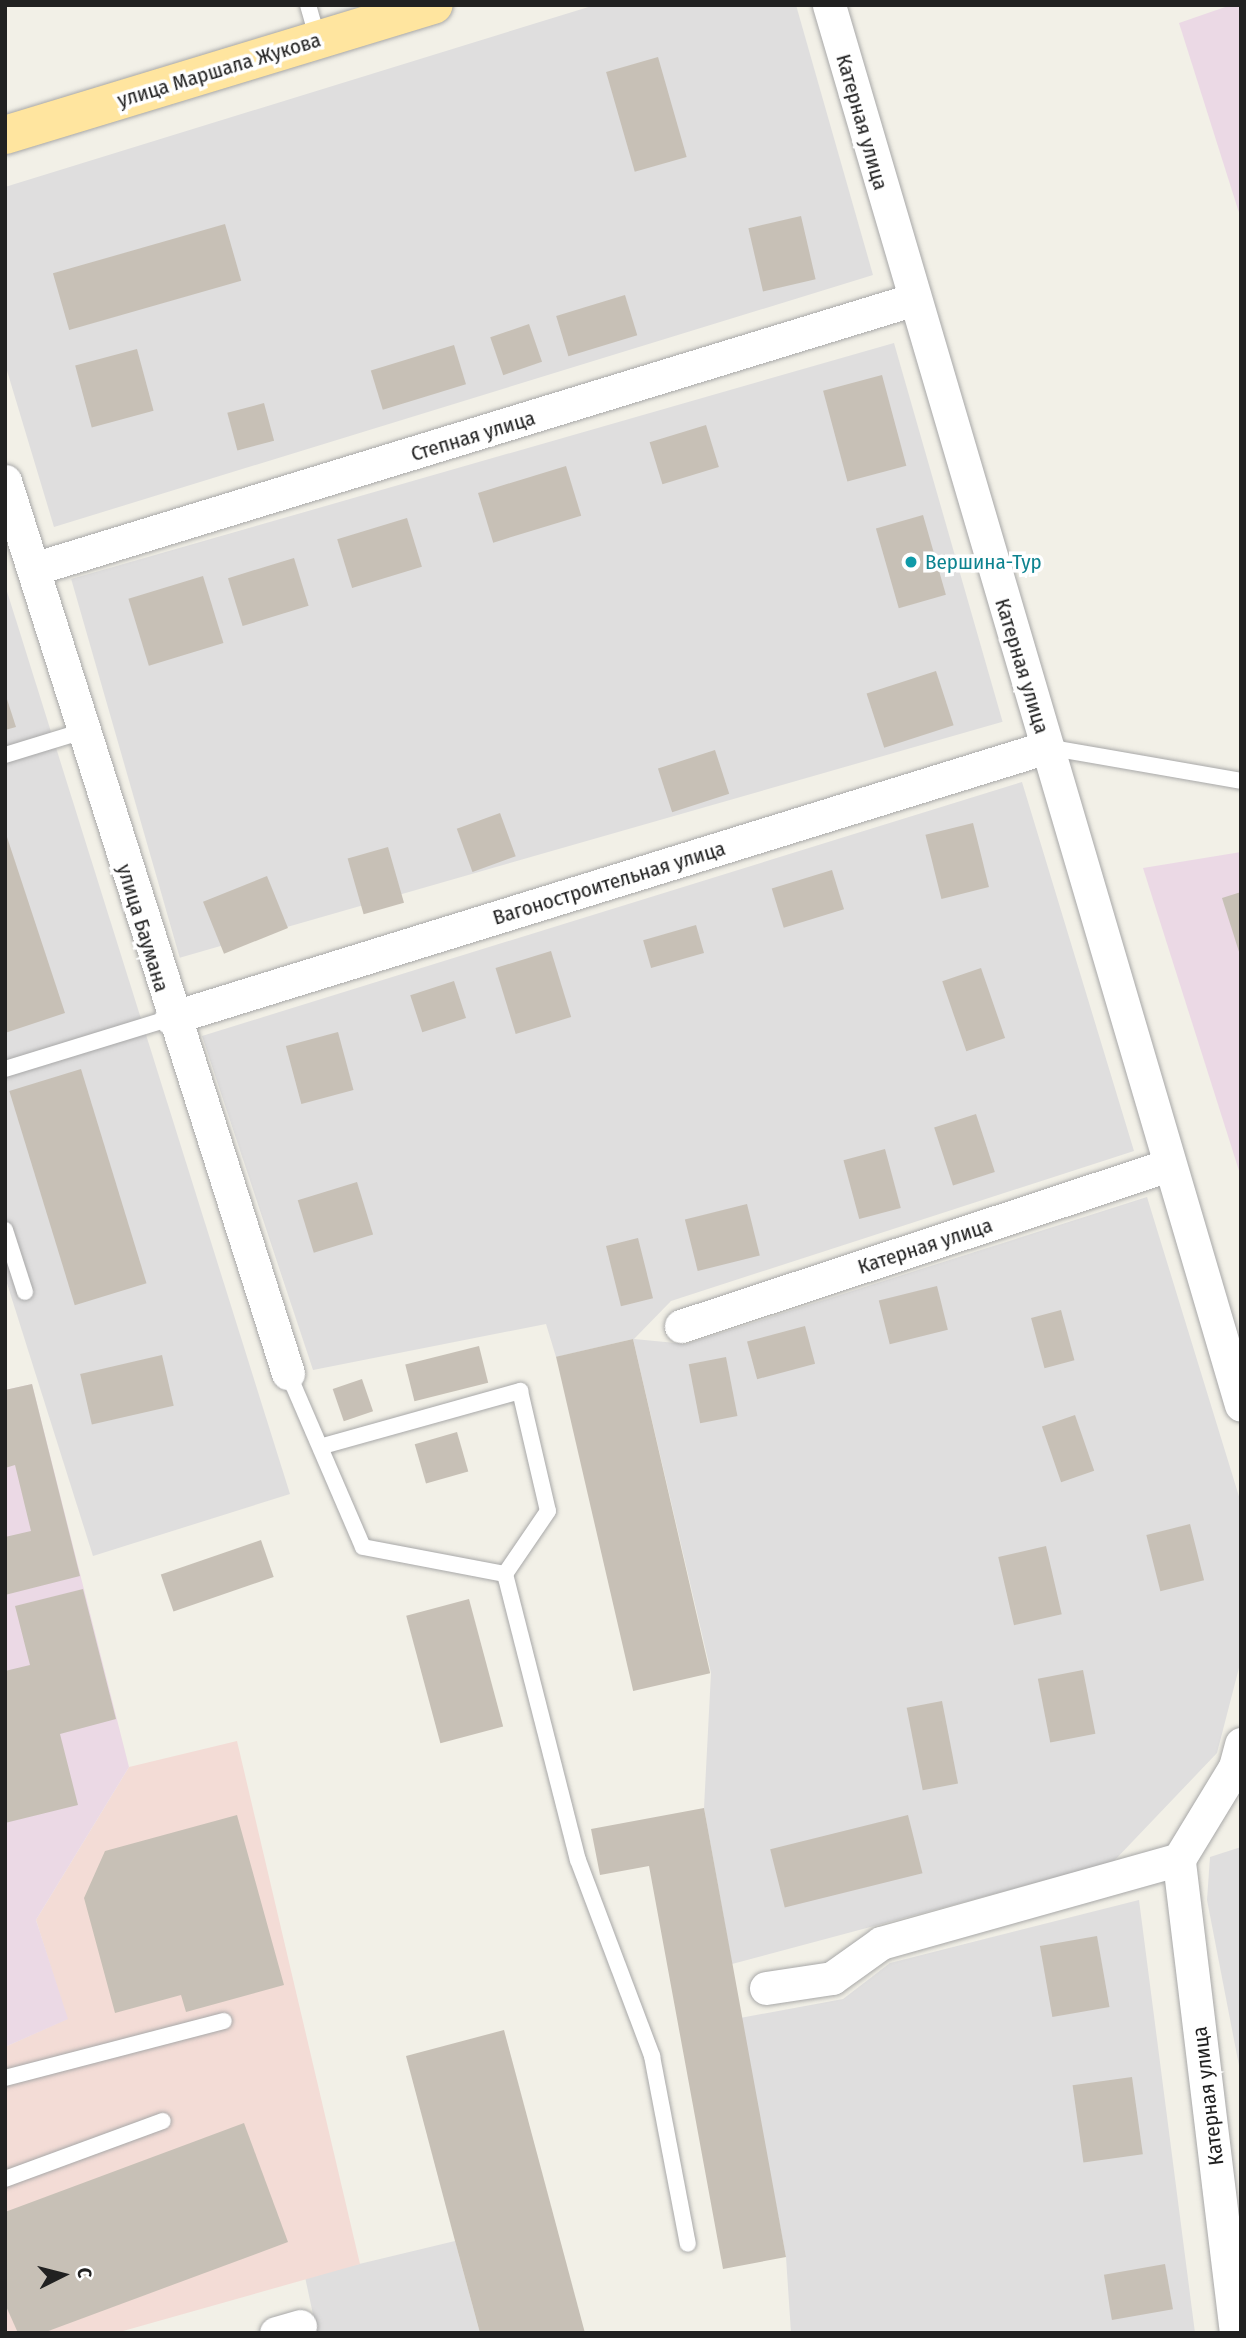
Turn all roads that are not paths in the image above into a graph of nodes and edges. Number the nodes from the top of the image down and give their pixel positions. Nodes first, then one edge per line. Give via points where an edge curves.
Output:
1 (434, 5) edge
2 (829, 5) edge
3 (313, 22) edge
4 (5, 135) edge
5 (912, 300) junction
6 (5, 481) edge
7 (33, 569) junction
8 (83, 731) junction
9 (1047, 747) junction
10 (5, 755) edge
11 (1241, 781) edge
12 (171, 1018) junction
13 (5, 1069) edge
14 (1169, 1165) junction
15 (5, 1230) edge
16 (24, 1292) dead end
17 (681, 1326) dead end
18 (288, 1373) joint
19 (1241, 1405) edge
20 (323, 1446) junction
21 (505, 1574) junction
22 (1239, 1760) edge
23 (1180, 1859) junction
24 (766, 1988) dead end
25 (224, 2021) dead end
26 (5, 2078) edge
27 (163, 2121) dead end
28 (5, 2179) edge
29 (688, 2244) dead end
30 (1236, 2333) edge

1 - 3 main road, улица Маршала Жукова
2 - 5 street, Катерная улица
3 - 4 main road, улица Маршала Жукова
5 - 7 street, Степная улица
5 - 9 street, Катерная улица
6 - 7 street, улица Баумана
7 - 8 street, улица Баумана
8 - 10 lane
8 - 12 street, улица Баумана
9 - 11 lane
9 - 12 street, Вагоностроительная улица
9 - 14 street, Катерная улица
12 - 13 lane
12 - 18 street, улица Баумана
14 - 17 street, Катерная улица
14 - 19 street, Катерная улица
15 - 16 lane
18 - 20 lane
20 - 21 lane via 363,1547
20 - 21 lane via 520,1391 548,1511
21 - 29 lane via 578,1860 652,2056
22 - 23 street
23 - 24 street via 881,1943 832,1978
23 - 30 street, Катерная улица
25 - 26 lane
27 - 28 lane

